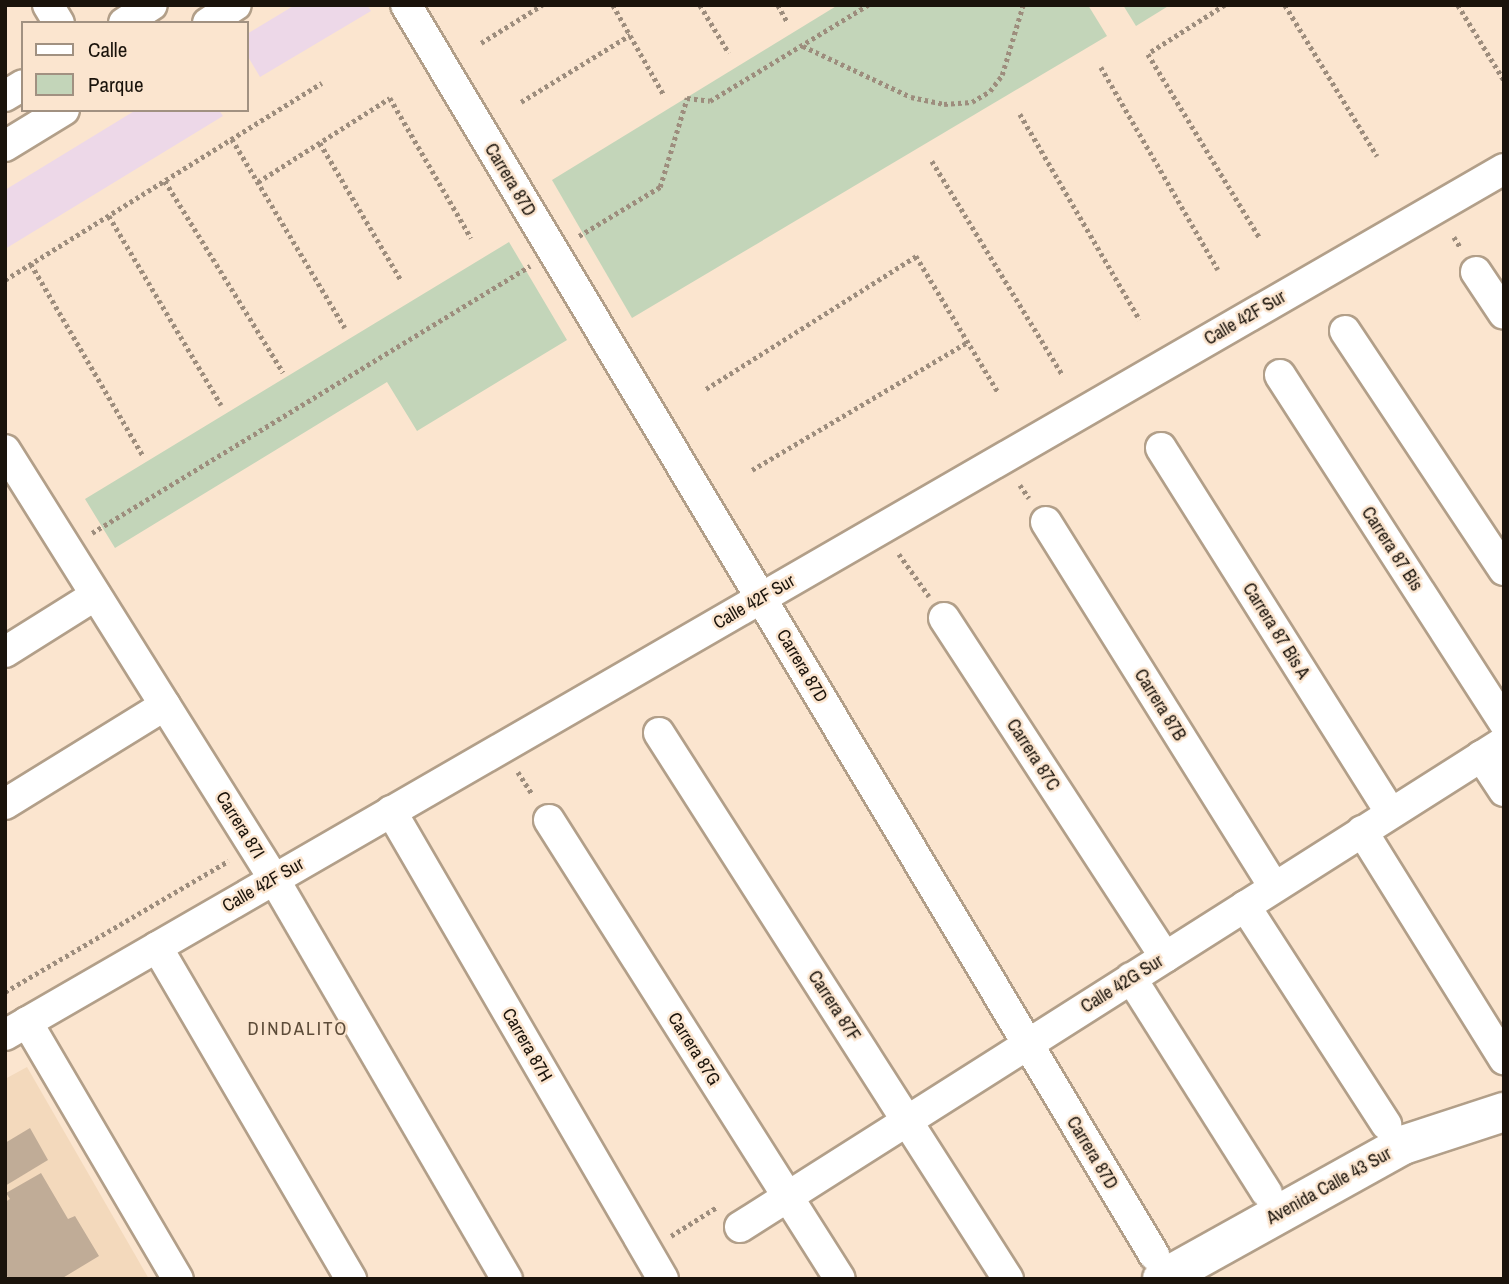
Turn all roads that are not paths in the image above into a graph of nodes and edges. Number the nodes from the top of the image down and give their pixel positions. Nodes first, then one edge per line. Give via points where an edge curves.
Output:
1 (48, 5) edge
2 (152, 5) edge
3 (236, 5) edge
4 (406, 5) edge
5 (58, 21) edge
6 (127, 21) edge
7 (211, 21) edge
8 (21, 86) edge
9 (5, 96) edge
10 (61, 112) edge
11 (5, 146) edge
12 (1504, 169) edge
13 (1476, 272) dead end
14 (1504, 314) edge
15 (1345, 331) dead end
16 (1280, 375) dead end
17 (1161, 448) dead end
18 (10, 468) edge
19 (1046, 522) dead end
20 (1504, 570) edge
21 (96, 594) junction
22 (761, 598) junction
23 (944, 618) road end
24 (5, 652) edge
25 (164, 705) junction
26 (1504, 723) edge
27 (659, 733) dead end
28 (1493, 749) edge
29 (1504, 791) edge
30 (5, 804) edge
31 (391, 811) junction
32 (1391, 813) junction
33 (549, 820) dead end
34 (1363, 831) junction
35 (274, 879) junction
36 (1274, 887) junction
37 (1245, 906) junction
38 (156, 947) junction
39 (1165, 957) junction
40 (1132, 978) junction
41 (16, 1028) edge
42 (1027, 1044) junction
43 (1504, 1059) edge
44 (1504, 1112) edge
45 (907, 1121) junction
46 (1386, 1124) dead end
47 (1266, 1193) dead end
48 (788, 1197) junction
49 (740, 1227) road end
50 (1158, 1267) edge
51 (178, 1279) edge
52 (351, 1279) edge
53 (507, 1279) edge
54 (663, 1279) edge
55 (840, 1279) edge
56 (1009, 1279) edge

1 - 5 street
2 - 6 street
3 - 7 street
4 - 22 street, Carrera 87D
8 - 9 street
10 - 11 street
12 - 22 street, Calle 42F Sur
13 - 14 street
15 - 20 street
16 - 26 street, Carrera 87 Bis
17 - 32 street, Carrera 87 Bis A
18 - 21 street, Carrera 87I
19 - 36 street, Carrera 87B
21 - 24 street
21 - 25 street, Carrera 87I
22 - 31 street, Calle 42F Sur
22 - 42 street, Carrera 87D
23 - 39 street, Carrera 87C
25 - 30 street
25 - 35 street, Carrera 87I
27 - 45 street, Carrera 87F
28 - 29 street
28 - 32 street, Calle 42G Sur
31 - 35 street, Calle 42F Sur
31 - 54 street, Carrera 87H
32 - 34 street, Calle 42G Sur
33 - 48 street, Carrera 87G
34 - 36 street, Calle 42G Sur
34 - 43 street
35 - 38 street, Calle 42F Sur
35 - 53 street, Carrera 87I
36 - 37 street, Calle 42G Sur
37 - 39 street, Calle 42G Sur
37 - 46 street
38 - 41 street, Calle 42F Sur
38 - 52 street
39 - 40 street, Calle 42G Sur
40 - 42 street, Calle 42G Sur
40 - 47 street
41 - 51 street
42 - 45 street, Calle 42G Sur
42 - 50 street, Carrera 87D
44 - 50 main road, Avenida Calle 43 Sur via 1403,1145
45 - 48 street, Calle 42G Sur
45 - 56 street, Carrera 87F
48 - 49 street, Calle 42G Sur
48 - 55 street, Carrera 87G

